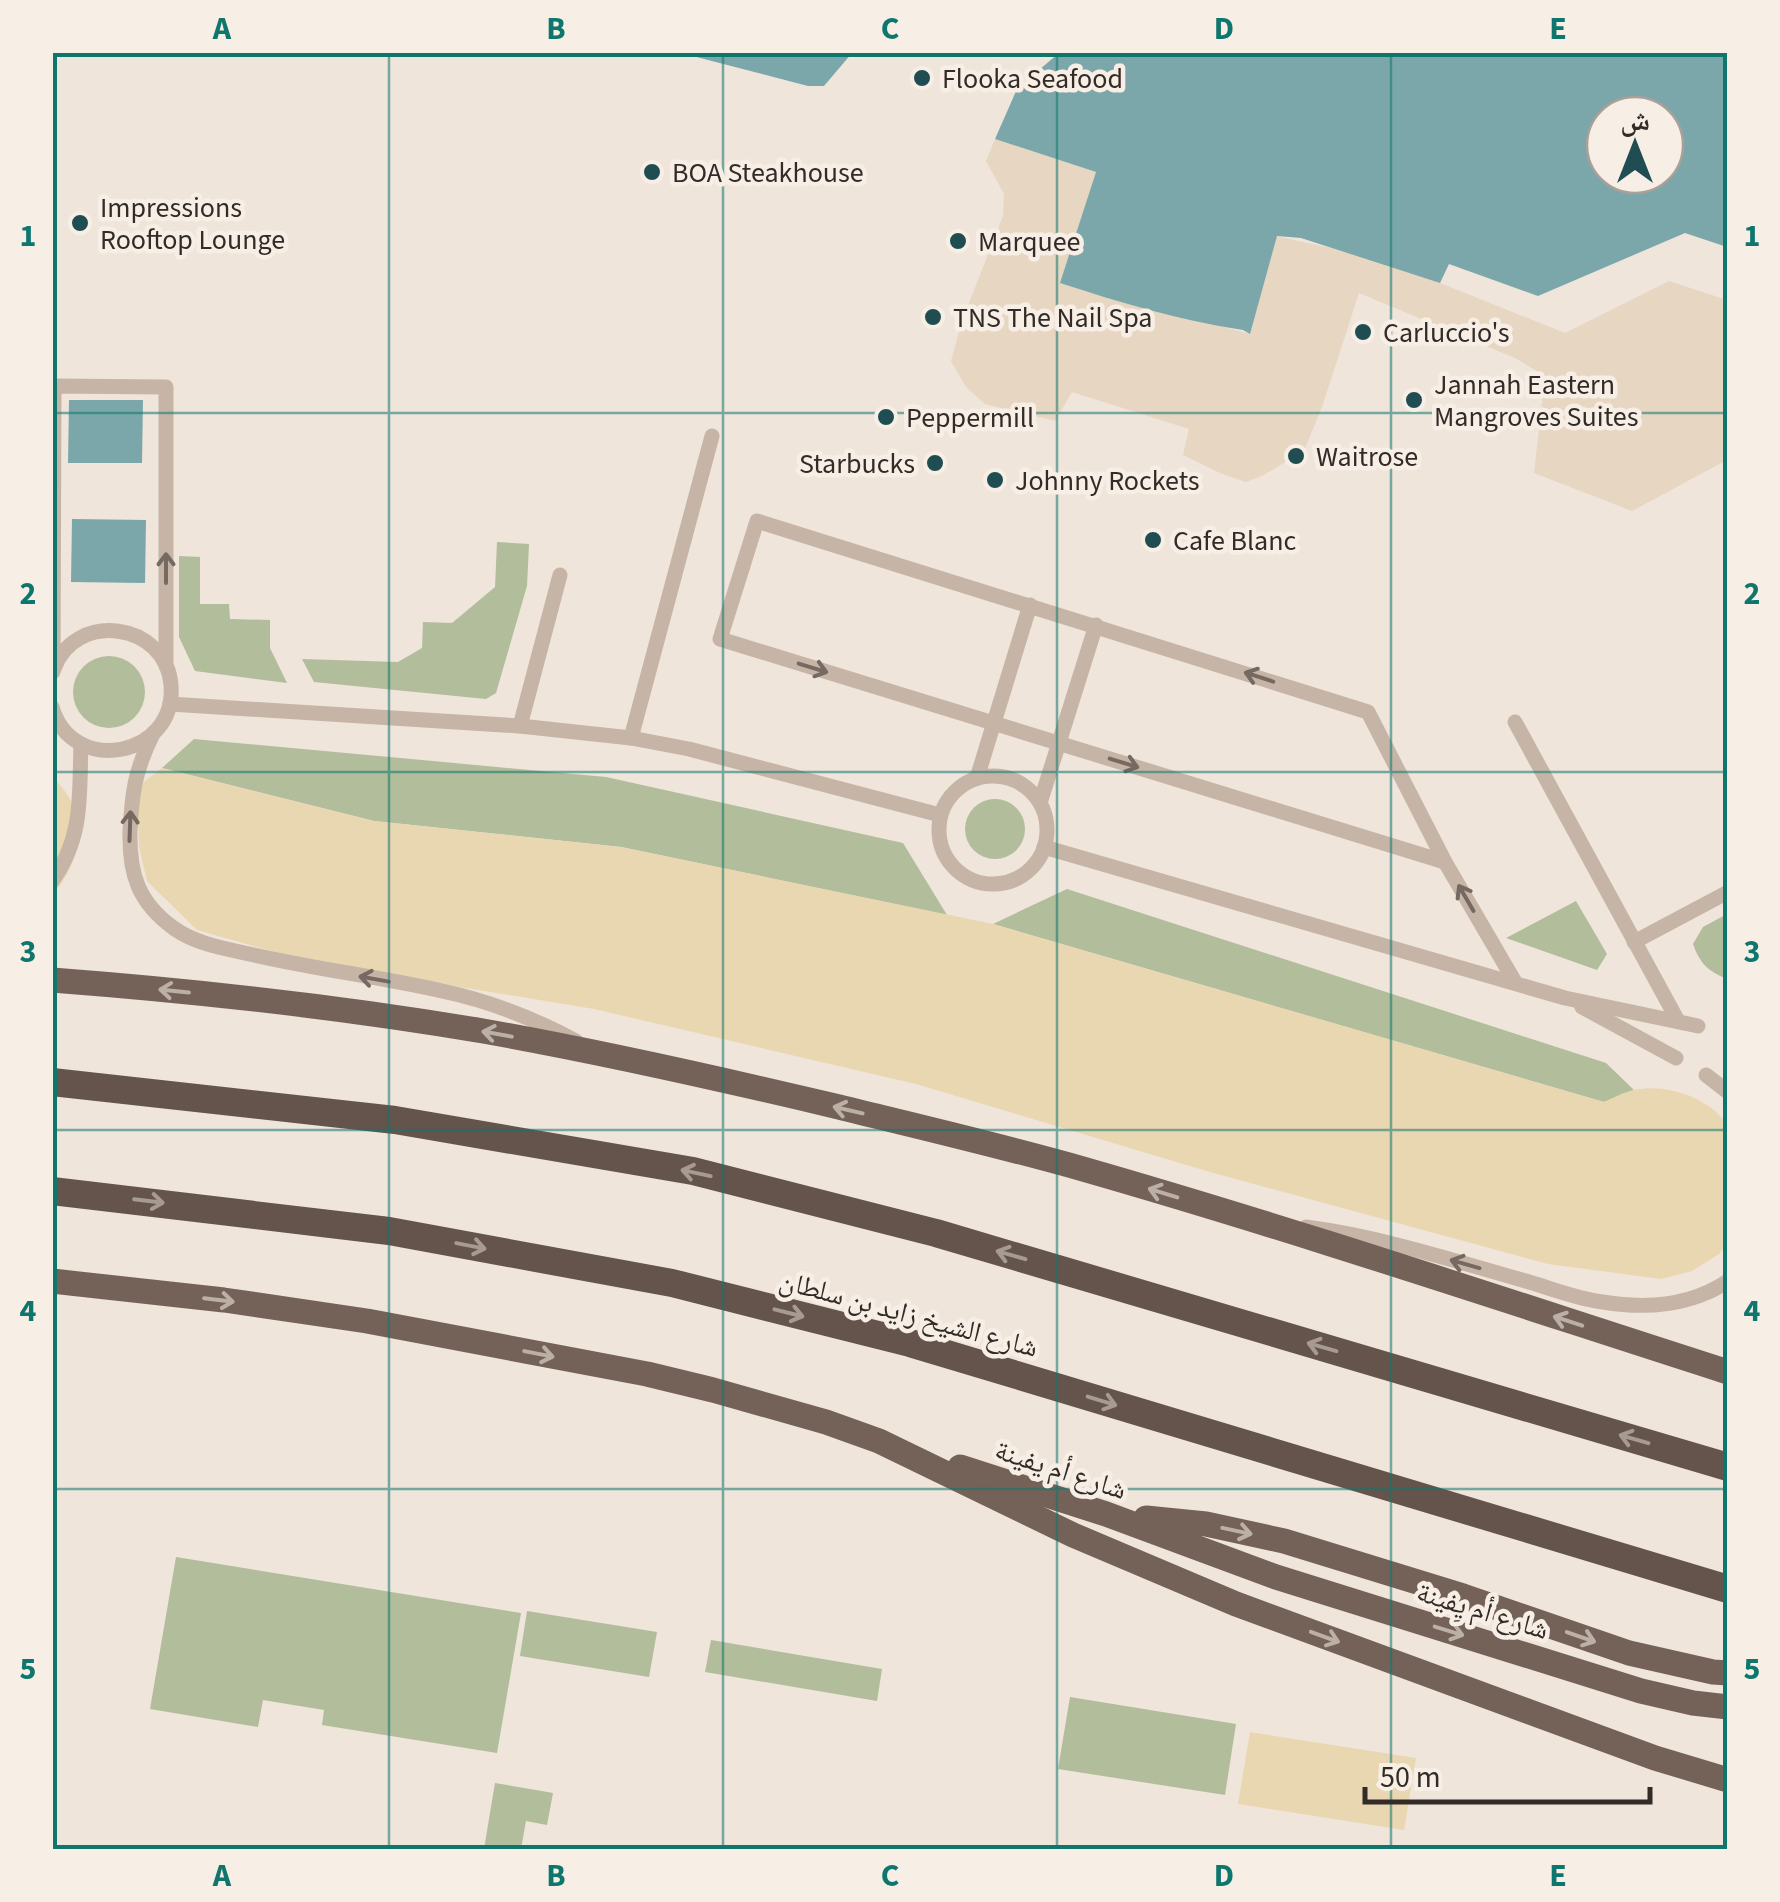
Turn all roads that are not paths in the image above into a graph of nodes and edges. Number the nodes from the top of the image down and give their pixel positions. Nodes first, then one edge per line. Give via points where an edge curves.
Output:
1 (712, 436) dead end
2 (53, 492) edge
3 (560, 575) dead end
4 (1030, 604) junction
5 (1096, 625) junction
6 (166, 666) junction
7 (53, 672) edge
8 (170, 704) junction
9 (52, 707) edge
10 (1515, 722) dead end
11 (994, 724) junction
12 (520, 726) junction
13 (152, 736) junction
14 (631, 738) junction
15 (1059, 743) junction
16 (81, 744) junction
17 (977, 778) junction
18 (1040, 803) junction
19 (940, 815) junction
20 (1044, 846) junction
21 (1445, 862) junction
22 (52, 882) edge
23 (1728, 892) edge
24 (1634, 942) junction
25 (52, 980) edge
26 (1514, 982) junction
27 (1565, 998) junction
28 (1678, 1021) junction
29 (1698, 1026) dead end
30 (598, 1053) junction
31 (1676, 1058) dead end
32 (1706, 1076) dead end
33 (52, 1082) edge
34 (1728, 1092) edge
35 (52, 1191) edge
36 (1256, 1220) junction
37 (52, 1281) edge
38 (1728, 1282) edge
39 (1728, 1372) edge
40 (879, 1441) junction
41 (1728, 1467) edge
42 (1106, 1514) junction
43 (1223, 1557) joint
44 (1728, 1589) edge
45 (1728, 1673) edge
46 (1728, 1707) edge
47 (1728, 1780) edge

1 - 14 lane
6 -> 2 lane via 166,387 54,386
2 - 7 lane
3 - 12 lane
4 - 5 lane
4 - 11 lane
4 -> 11 lane via 757,521 720,639
5 - 15 lane
21 -> 5 lane via 1368,712
6 - 7 lane via 141,637 104,630 69,646
6 - 8 lane
8 - 12 lane
8 - 13 lane
9 - 16 lane
10 - 24 lane
11 - 15 lane
11 - 17 lane
12 - 14 lane
13 - 16 lane via 118,751
30 -> 13 lane via 492,1003 216,946 176,930 140,892 130,854 135,777
14 - 19 lane
15 - 18 lane
15 -> 21 lane
16 - 22 lane via 79,822
17 - 18 lane via 1013,780
17 - 19 lane via 960,786
18 - 20 lane
19 - 20 lane via 938,833 951,866 981,883 1016,880
20 - 26 lane
26 -> 21 lane
23 - 24 lane
24 - 28 lane
30 -> 25 main road via 367,1014
26 - 27 lane
27 - 28 lane
27 - 31 lane
28 - 29 lane
36 -> 30 main road via 908,1123
32 - 34 lane
41 -> 33 highway via 936,1233 693,1171 395,1120
35 -> 44 highway, شارع الشيخ زايد بن سلطان via 389,1230 672,1284 910,1343
38 -> 36 lane via 1681,1302 1602,1302 1380,1240
39 -> 36 main road
37 -> 40 main road via 367,1321 646,1374
40 - 42 main road, شارع أم يفينة
40 -> 47 main road via 1072,1535 1236,1604
42 - 43 main road, شارع أم يفينة
42 -> 45 main road via 1206,1524 1284,1541 1630,1654
43 -> 46 main road, شارع أم يِفينة via 1641,1691

